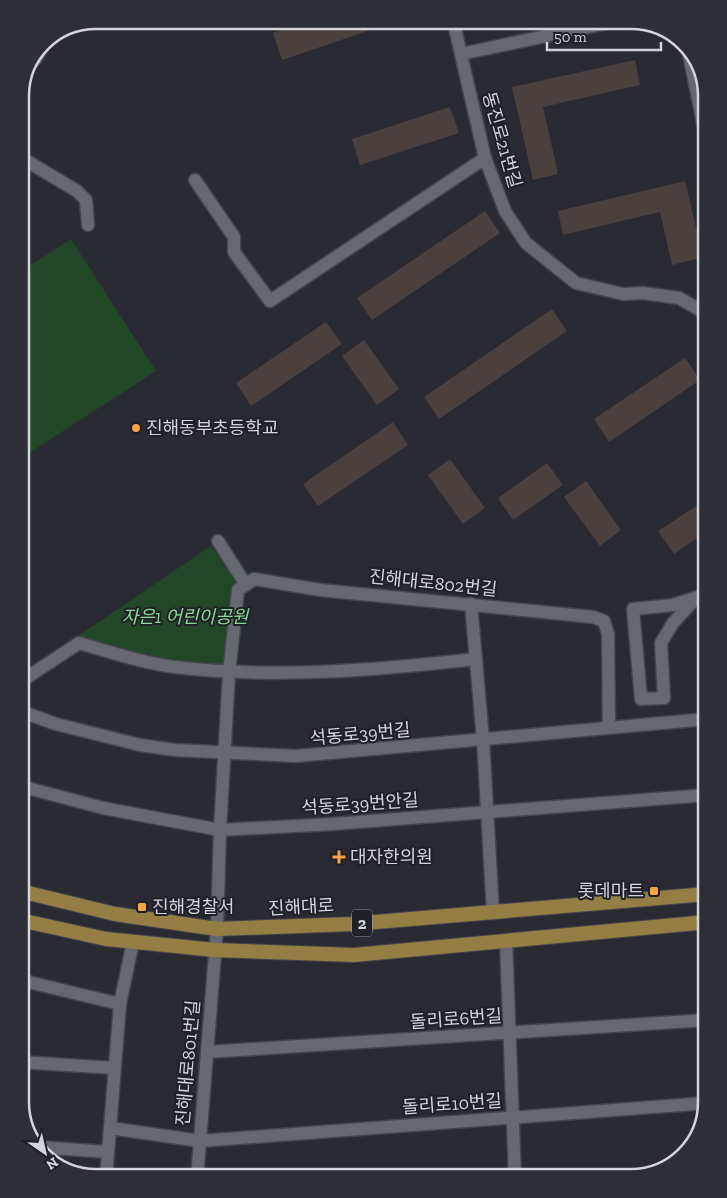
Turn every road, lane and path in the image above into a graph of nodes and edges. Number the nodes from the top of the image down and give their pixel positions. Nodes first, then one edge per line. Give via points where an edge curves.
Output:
1 (455, 29) edge
2 (579, 29) edge
3 (461, 54) junction
4 (692, 67) edge
5 (698, 98) edge
6 (485, 158) junction
7 (29, 162) edge
8 (195, 180) dead end
9 (88, 225) dead end
10 (698, 309) edge
11 (218, 541) dead end
12 (246, 585) junction
13 (698, 599) edge
14 (698, 601) edge
15 (471, 604) junction
16 (476, 659) junction
17 (229, 673) junction
18 (29, 676) edge
19 (29, 714) edge
20 (698, 720) edge
21 (609, 727) junction
22 (483, 740) junction
23 (225, 752) junction
24 (29, 788) edge
25 (698, 796) edge
26 (488, 812) junction
27 (220, 830) junction
28 (29, 893) edge
29 (698, 895) edge
30 (494, 913) junction
31 (29, 922) edge
32 (698, 923) edge
33 (217, 929) junction
34 (506, 940) junction
35 (133, 942) junction
36 (215, 950) junction
37 (29, 982) edge
38 (120, 1004) junction
39 (698, 1021) edge
40 (510, 1033) junction
41 (207, 1052) junction
42 (29, 1063) edge
43 (114, 1068) junction
44 (698, 1104) edge
45 (514, 1117) junction
46 (110, 1128) junction
47 (200, 1140) junction
48 (47, 1148) edge
49 (108, 1152) junction
50 (107, 1169) edge
51 (198, 1169) edge
52 (516, 1169) edge

1 - 3 street, 동진로21번길
2 - 3 street
3 - 6 street, 동진로21번길
4 - 5 street
6 - 8 street via 270,301 234,252 234,237
6 - 10 street, 동진로21번길 via 505,211 526,243 576,283 623,294 680,298
7 - 9 street via 86,200
11 - 12 street
12 - 15 street, 진해대로802번길 via 254,579 320,590
12 - 17 street via 238,590
13 - 14 street via 633,609 640,699 664,698 661,643 673,623
15 - 16 street
15 - 21 street, 진해대로802번길 via 592,616 604,621 608,634
16 - 17 street via 352,669
16 - 22 street
17 - 18 street via 173,667 79,643
17 - 23 street
19 - 23 street, 석동로39번길 via 140,745
20 - 21 street, 석동로39번길
21 - 22 street, 석동로39번길
22 - 23 street, 석동로39번길 via 296,756
22 - 26 street
23 - 27 street
24 - 27 street, 석동로39번안길 via 103,808
25 - 26 street, 석동로39번안길
26 - 27 street, 석동로39번안길
26 - 30 street
27 - 33 street
28 - 33 main road, 진해대로 / 2 via 116,914
29 - 30 main road, 진해대로 / 2
30 - 33 main road, 진해대로 / 2 via 352,924
31 - 35 main road, 2
32 - 34 main road, 2
33 - 36 street
34 - 36 main road, 2 via 354,955
34 - 40 street
35 - 36 main road, 2
35 - 38 street
36 - 41 street, 진해대로801번길
37 - 38 street
38 - 43 street
39 - 40 street, 돌리로6번길
40 - 41 street, 돌리로6번길
40 - 45 street
41 - 47 street, 진해대로801번길
42 - 43 street
43 - 46 street
44 - 45 street, 돌리로10번길
45 - 47 street, 돌리로10번길
45 - 52 street
46 - 47 street, 돌리로10번길
46 - 49 street
47 - 51 street, 진해대로801번길
48 - 49 street
49 - 50 street

